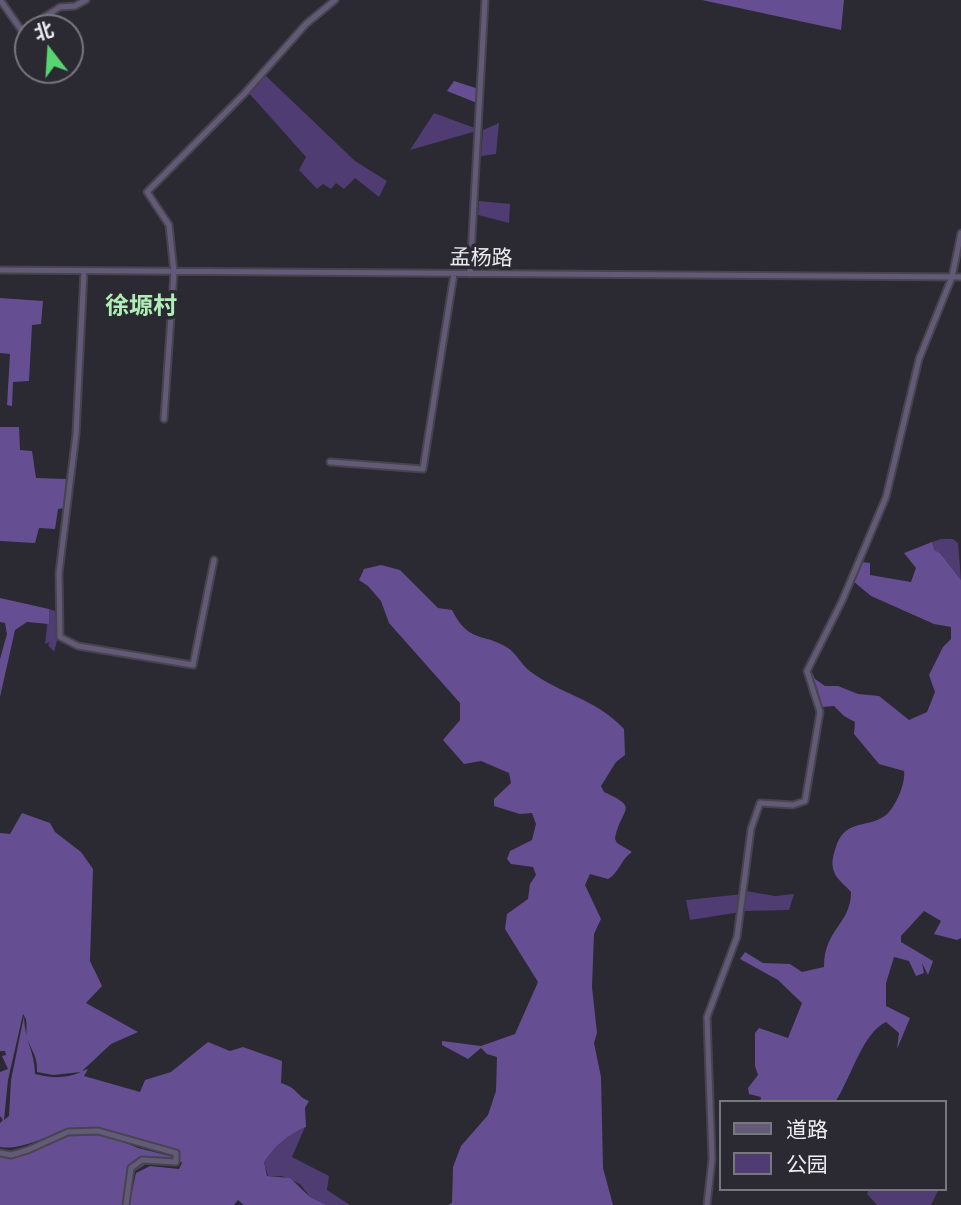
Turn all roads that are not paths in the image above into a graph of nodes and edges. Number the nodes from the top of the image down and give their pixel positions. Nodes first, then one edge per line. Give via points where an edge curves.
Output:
1 (86, 0) edge
2 (335, 0) edge
3 (485, 0) edge
4 (1, 1) edge
5 (961, 233) edge
6 (0, 270) edge
7 (84, 271) junction
8 (174, 272) junction
9 (454, 274) junction
10 (470, 274) junction
11 (951, 277) junction
12 (961, 277) edge
13 (164, 419) dead end
14 (330, 462) dead end
15 (214, 560) dead end
16 (0, 1153) edge
17 (126, 1205) edge
18 (707, 1205) edge

1 - 4 street via 60,7 22,31
2 - 8 street via 306,23 147,192 169,225
3 - 10 street
5 - 11 street
6 - 7 street, 孟杨路
7 - 8 street, 孟杨路
7 - 15 street via 76,434 59,573 60,637 78,646 193,665
8 - 9 street, 孟杨路
8 - 13 street
9 - 10 street, 孟杨路
9 - 14 street via 423,469
10 - 11 street, 孟杨路
11 - 12 street, 孟杨路
11 - 18 street via 919,359 886,497 807,671 820,712 805,801 793,806 760,803 751,829 737,936 707,1017 712,1159
16 - 17 street via 20,1152 68,1132 98,1131 176,1153 176,1162 142,1160 131,1168

